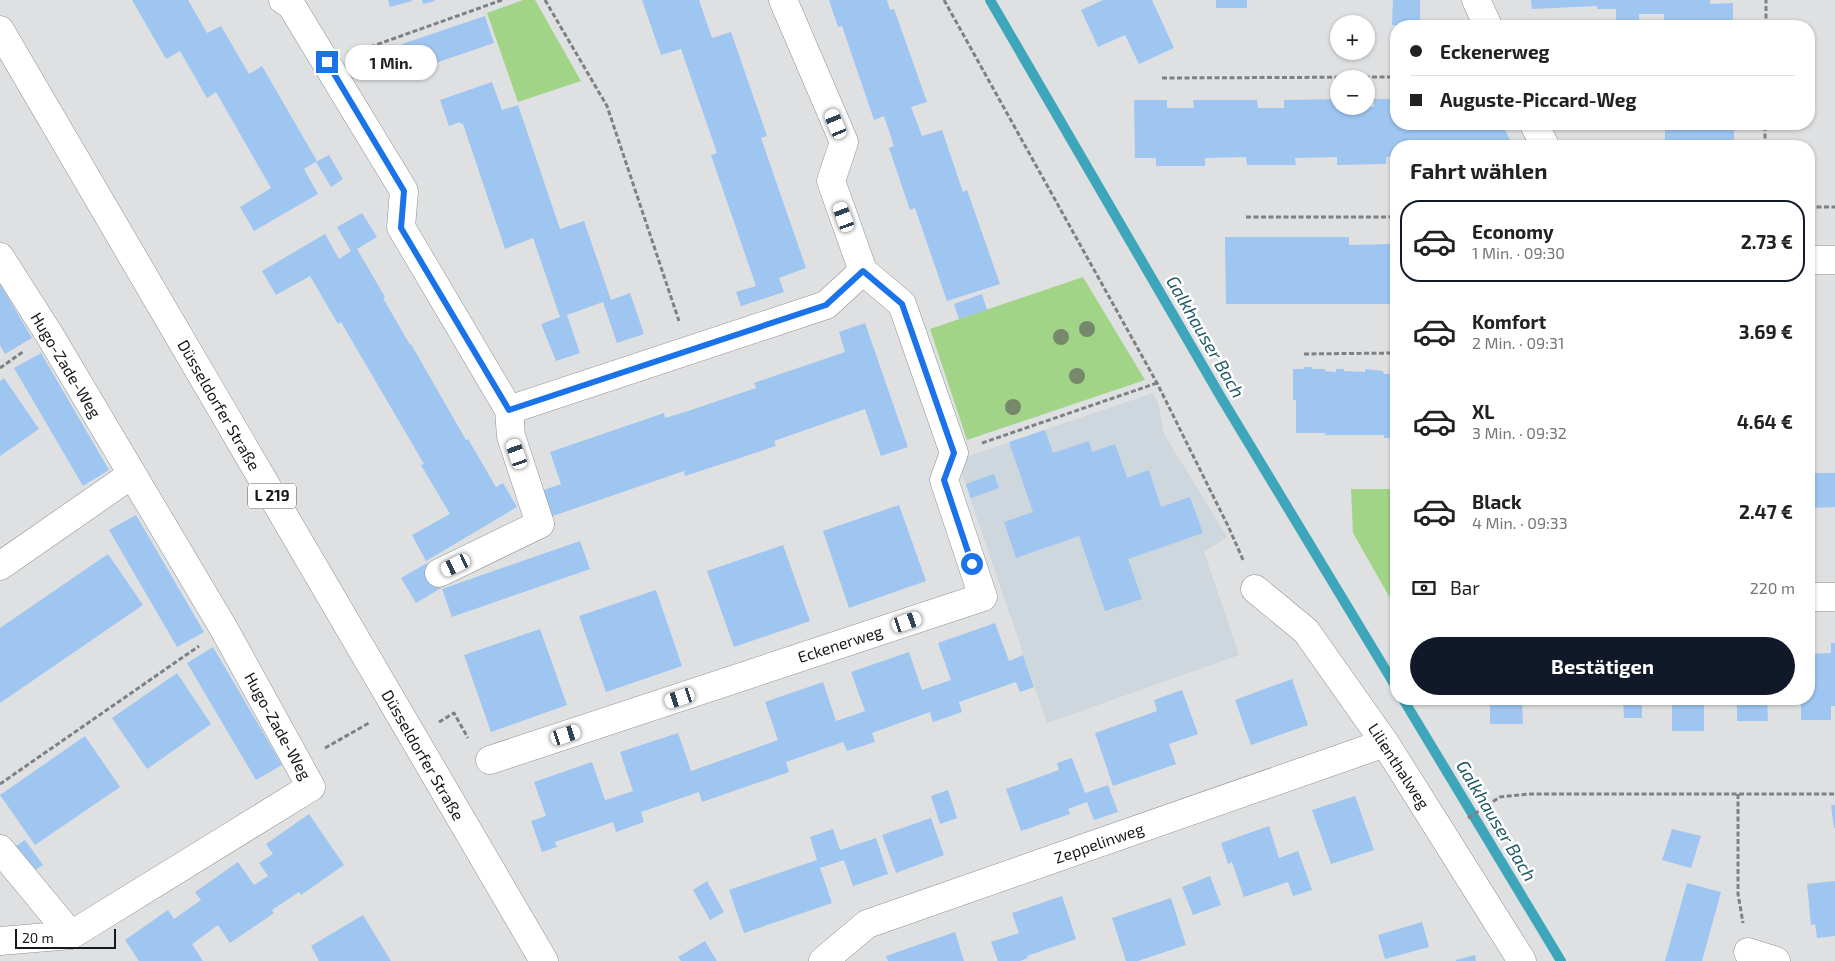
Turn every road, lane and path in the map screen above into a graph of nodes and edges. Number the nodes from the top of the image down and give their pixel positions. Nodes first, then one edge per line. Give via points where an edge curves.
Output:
1 (283, 0) edge
2 (502, 0) edge
3 (545, 0) edge
4 (783, 0) edge
5 (944, 0) edge
6 (1476, 0) edge
7 (1766, 0) edge
8 (1485, 20) edge
9 (1766, 20) edge
10 (0, 30) edge
11 (327, 62) junction
12 (1390, 77) edge
13 (1162, 78) dead end
14 (1815, 207) edge
15 (1835, 207) edge
16 (1390, 216) edge
17 (1246, 217) dead end
18 (0, 257) edge
19 (1815, 260) edge
20 (1835, 260) edge
21 (863, 271) junction
22 (689, 351) junction
23 (1390, 353) edge
24 (1304, 354) dead end
25 (1157, 383) junction
26 (509, 410) junction
27 (954, 453) junction
28 (131, 474) junction
29 (0, 566) edge
30 (439, 573) dead end
31 (1255, 589) joint
32 (1815, 597) edge
33 (1835, 597) edge
34 (224, 629) junction
35 (396, 708) junction
36 (413, 738) junction
37 (1385, 743) junction
38 (323, 754) dead end
39 (490, 760) joint
40 (0, 784) edge
41 (1738, 794) junction
42 (1835, 794) edge
43 (1443, 835) junction
44 (0, 849) edge
45 (71, 935) junction
46 (0, 941) edge
47 (1748, 952) joint
48 (544, 961) edge
49 (823, 961) edge
50 (1522, 961) edge
51 (1776, 961) edge

1 - 11 street via 291,5
2 - 11 path
3 - 22 path via 606,106
4 - 21 street via 844,142 831,181
5 - 25 path
6 - 8 street
7 - 9 path
10 - 35 street, Düsseldorfer Straße / L 219
11 - 26 street via 404,191 401,228
12 - 13 path
14 - 15 path
16 - 17 path
18 - 28 street, Hugo-Zade-Weg
19 - 20 street
21 - 22 street via 826,305
21 - 27 street via 902,304
22 - 26 street
23 - 24 path
25 - 27 path
25 - 31 path via 1229,528
26 - 30 street via 511,436 540,524
27 - 39 street, Eckenerweg via 944,480 983,597
28 - 29 street
28 - 34 street, Hugo-Zade-Weg
31 - 37 street, Lilienthalweg via 1306,631
32 - 33 street
34 - 40 path
34 - 45 street, Hugo-Zade-Weg via 311,787
35 - 36 street, Düsseldorfer Straße / L 219
35 - 38 path via 325,747
36 - 39 path via 454,713 481,760
36 - 48 street, Düsseldorfer Straße / L 219
37 - 43 street, Lilienthalweg
37 - 49 street, Zeppelinweg via 866,924
41 - 42 path
41 - 43 path via 1529,794 1500,797
41 - 47 path via 1738,894
43 - 50 street, Lilienthalweg
44 - 45 street
45 - 46 street, Hugo-Zade-Weg
47 - 51 street

